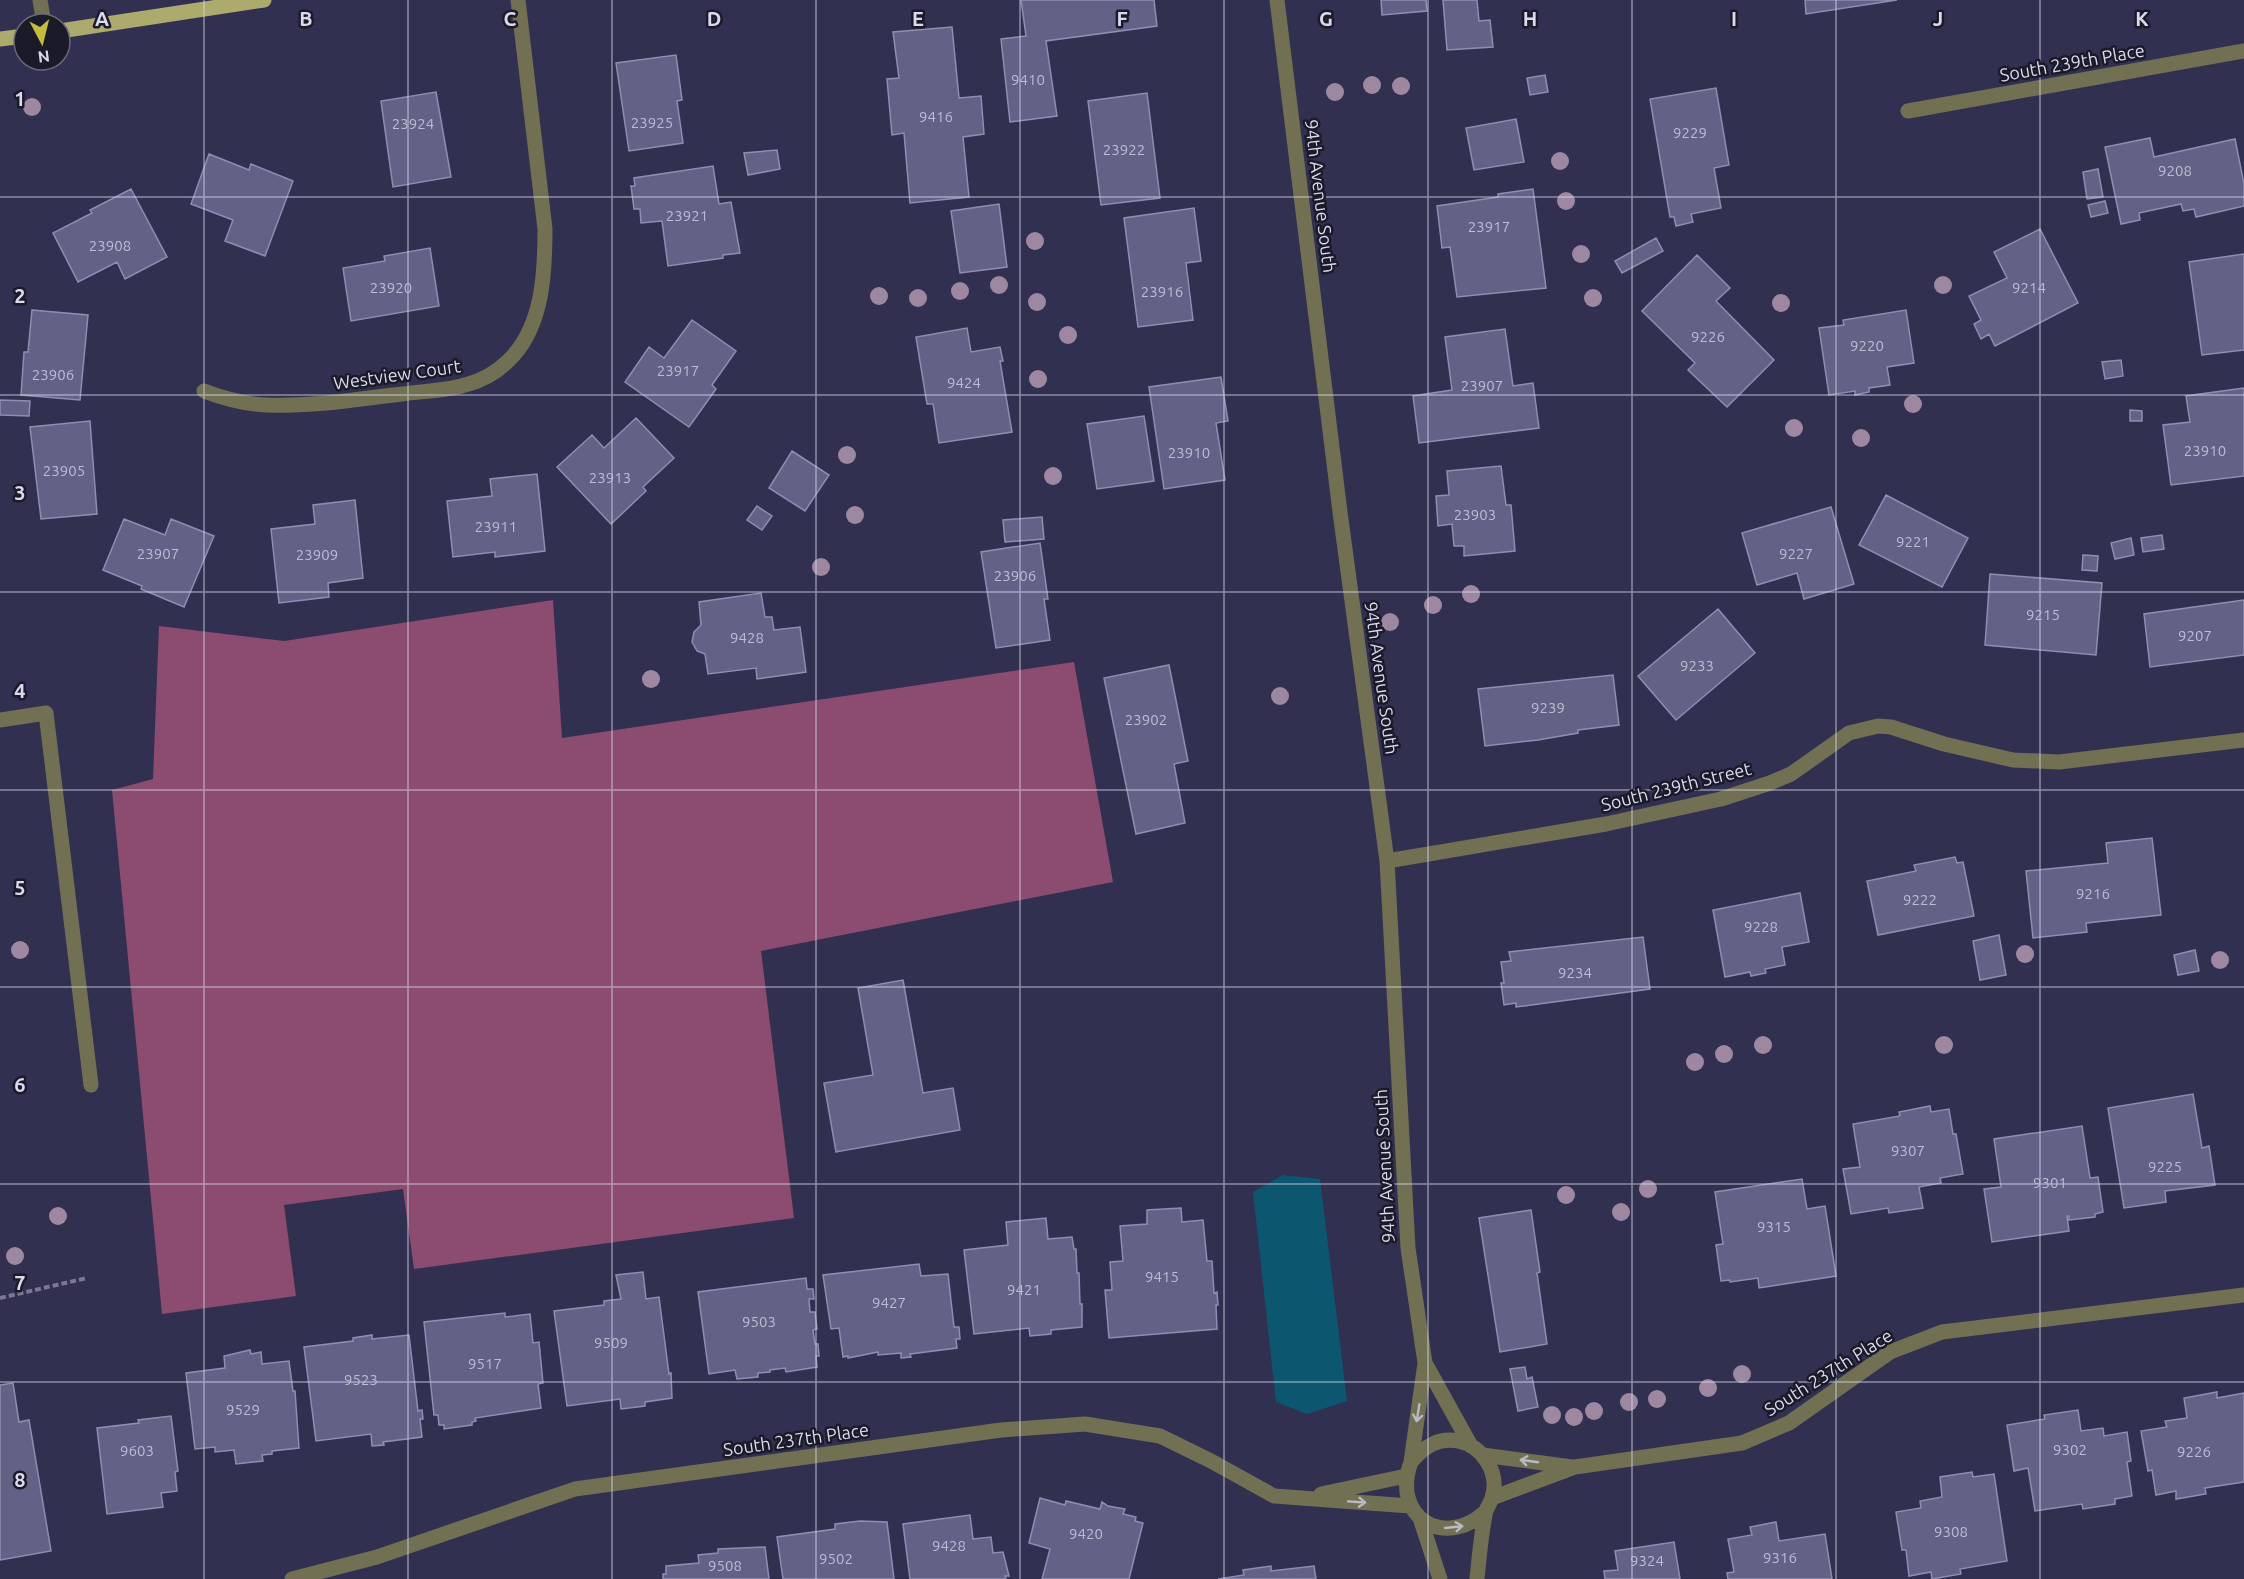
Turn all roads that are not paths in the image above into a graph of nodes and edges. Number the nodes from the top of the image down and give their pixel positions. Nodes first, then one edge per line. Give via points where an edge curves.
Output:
1 (264, 0) edge
2 (518, 0) edge
3 (1277, 0) edge
4 (72, 29) edge
5 (2244, 51) edge
6 (1908, 111) dead end
7 (204, 392) dead end
8 (0, 720) edge
9 (2244, 740) edge
10 (1387, 861) junction
11 (92, 1085) dead end
12 (2244, 1295) edge
13 (1425, 1364) junction
14 (1477, 1450) junction
15 (1575, 1467) junction
16 (1408, 1469) junction
17 (1303, 1498) junction
18 (1489, 1505) junction
19 (1415, 1512) junction
20 (292, 1579) edge
21 (1440, 1579) edge
22 (1477, 1579) edge

1 - 4 main road
2 - 7 street, Westview Court via 545,229 542,284 520,348 498,370 465,386 312,404 238,402
3 - 10 street, 94th Avenue South
5 - 6 street, South 239th Place
8 - 11 street via 46,713
9 - 10 street, South 239th Street via 2059,762 2013,760 1878,726 1849,733 1791,774 1721,799 1606,824
10 - 13 street, 94th Avenue South via 1408,1248
12 - 15 street, South 237th Place via 1942,1332 1890,1352 1789,1423 1742,1443
13 - 14 street, 94th Avenue South
13 -> 16 street, 94th Avenue South
15 -> 14 street, South 237th Place
14 - 16 street via 1460,1441 1435,1442 1421,1450
14 - 18 street, 94th Avenue South via 1491,1468 1494,1483
15 - 18 street, South 237th Place
16 - 17 street, South 237th Place
16 - 19 street, 94th Avenue South via 1406,1492
17 -> 19 street, South 237th Place
17 - 20 street, South 237th Place via 1274,1496 1160,1436 1085,1424 1001,1430 575,1489 377,1557
19 -> 18 street via 1432,1525 1446,1529 1474,1521
18 - 22 street, 94th Avenue South
19 - 21 street, 94th Avenue South

